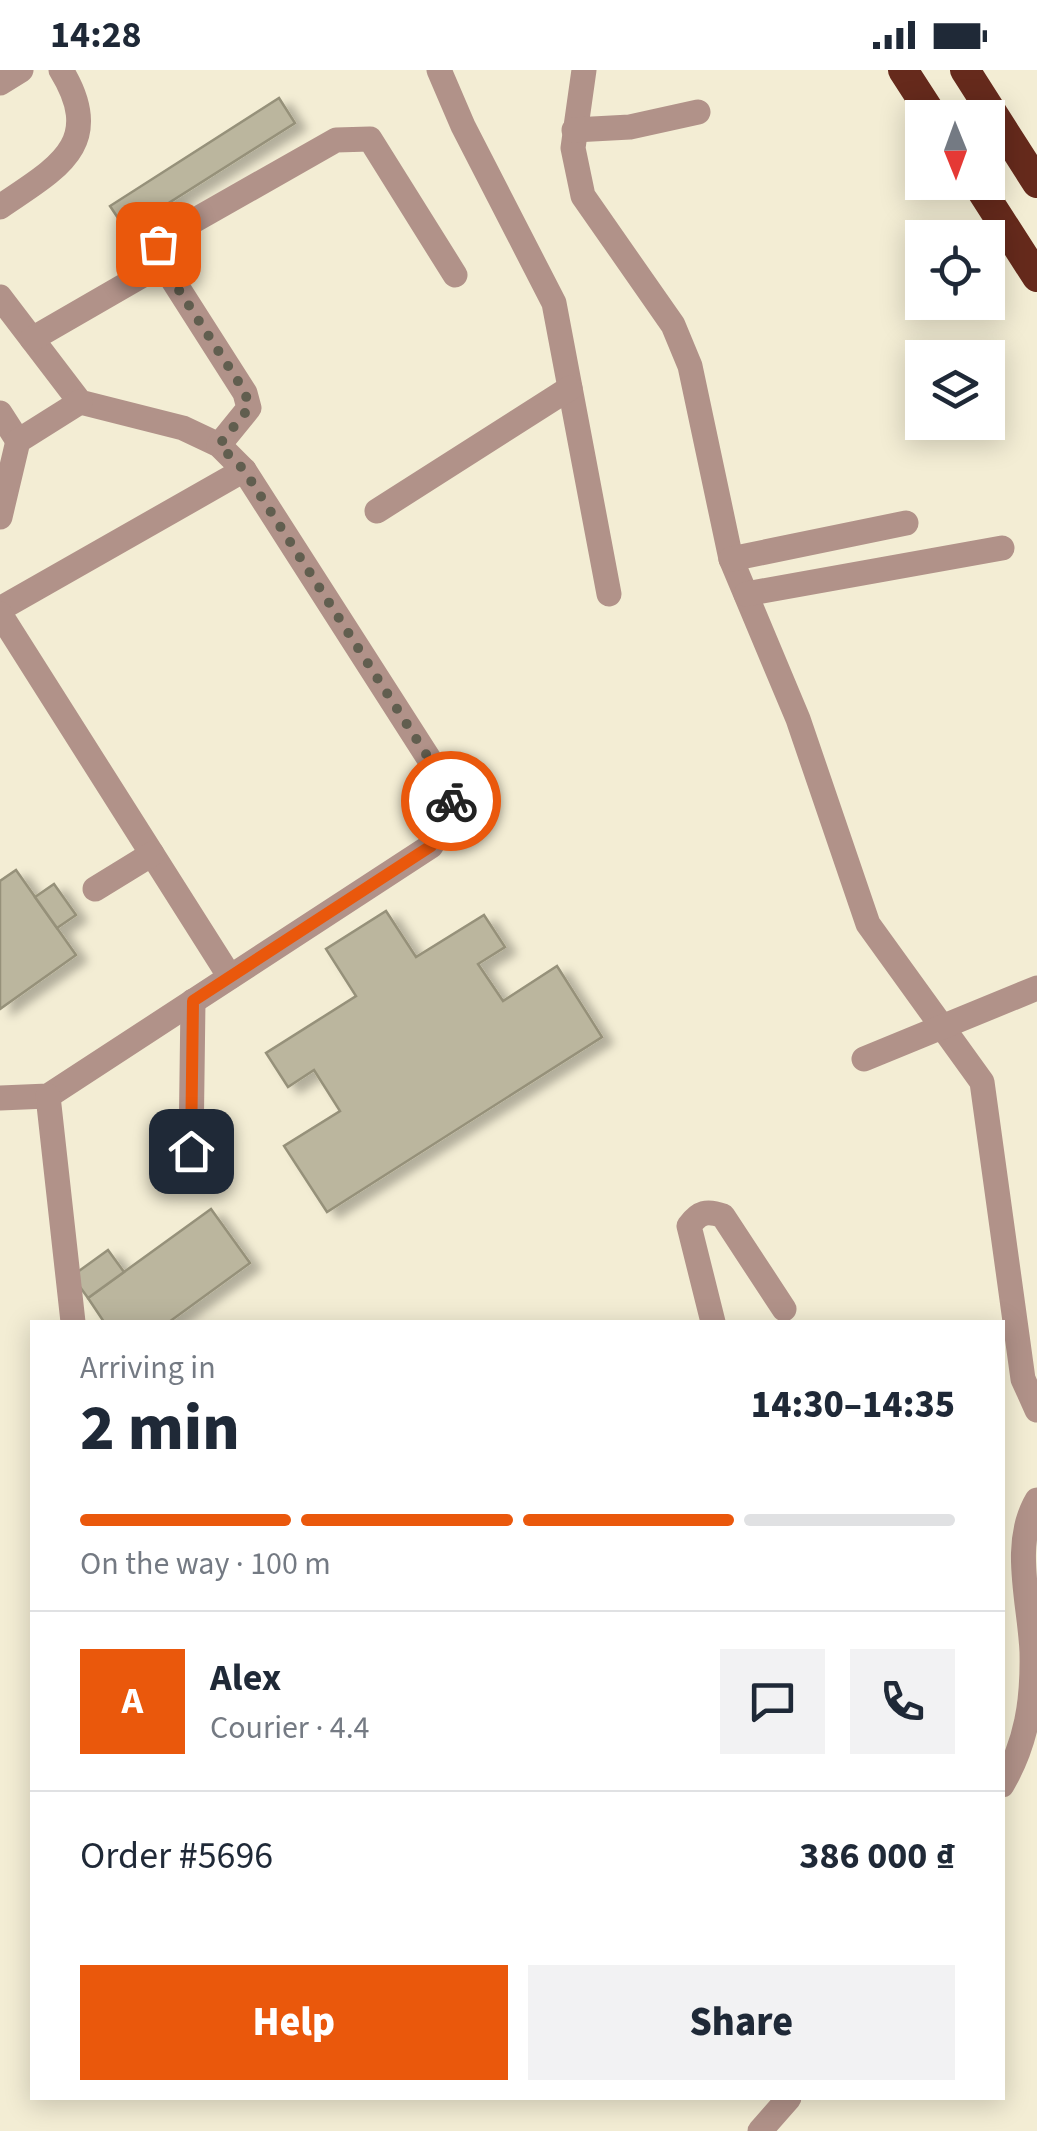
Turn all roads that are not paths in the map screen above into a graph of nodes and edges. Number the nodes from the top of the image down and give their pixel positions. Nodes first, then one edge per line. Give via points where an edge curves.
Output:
1 (22, 70) edge
2 (60, 70) edge
3 (439, 70) edge
4 (584, 70) edge
5 (903, 70) edge
6 (965, 70) edge
7 (0, 83) edge
8 (922, 100) edge
9 (698, 112) dead end
10 (574, 130) junction
11 (1037, 183) edge
12 (988, 200) edge
13 (0, 207) edge
14 (162, 264) junction
15 (455, 275) dead end
16 (1037, 277) edge
17 (0, 297) edge
18 (32, 340) junction
19 (570, 388) junction
20 (80, 402) junction
21 (0, 413) edge
22 (18, 441) junction
23 (219, 445) junction
24 (244, 470) junction
25 (377, 511) dead end
26 (0, 517) edge
27 (906, 523) dead end
28 (1002, 548) dead end
29 (731, 559) junction
30 (608, 594) dead end
31 (746, 594) junction
32 (0, 612) edge
33 (152, 854) junction
34 (95, 889) dead end
35 (230, 977) junction
36 (1037, 988) edge
37 (193, 1001) junction
38 (942, 1024) junction
39 (864, 1059) dead end
40 (48, 1096) junction
41 (0, 1098) edge
42 (191, 1151) dead end
43 (784, 1309) dead end
44 (73, 1320) edge
45 (712, 1320) edge
46 (1037, 1410) edge
47 (1037, 1500) edge
48 (1005, 1780) edge
49 (786, 2100) edge
50 (760, 2131) edge

1 - 7 street
2 - 13 street via 73,90 77,133 67,160
3 - 19 street via 548,286
4 - 10 street
5 - 8 highway
6 - 11 highway
9 - 10 street via 630,127
10 - 29 street via 583,196 672,325 690,366
12 - 16 highway
14 - 15 street via 155,252 168,236 336,140 361,136 370,138
14 - 18 street
14 - 23 street via 245,392 249,408
17 - 18 street
18 - 20 street
19 - 25 street
19 - 30 street
20 - 22 street
20 - 23 street via 153,417
21 - 22 street
22 - 26 street
23 - 24 street
24 - 32 street
24 - 35 street via 449,790 453,808 431,846
27 - 29 street
28 - 31 street
29 - 31 street
31 - 38 street via 798,719 868,924
32 - 33 street
33 - 34 street
33 - 35 street
35 - 37 street
36 - 38 street
37 - 40 street
37 - 42 street
38 - 39 street
38 - 46 street via 972,1063 987,1102 1023,1378
40 - 41 street
40 - 44 street
43 - 45 street via 723,1216 711,1212 698,1214 689,1226
47 - 48 street via 1024,1543 1031,1703 1024,1742
49 - 50 street

